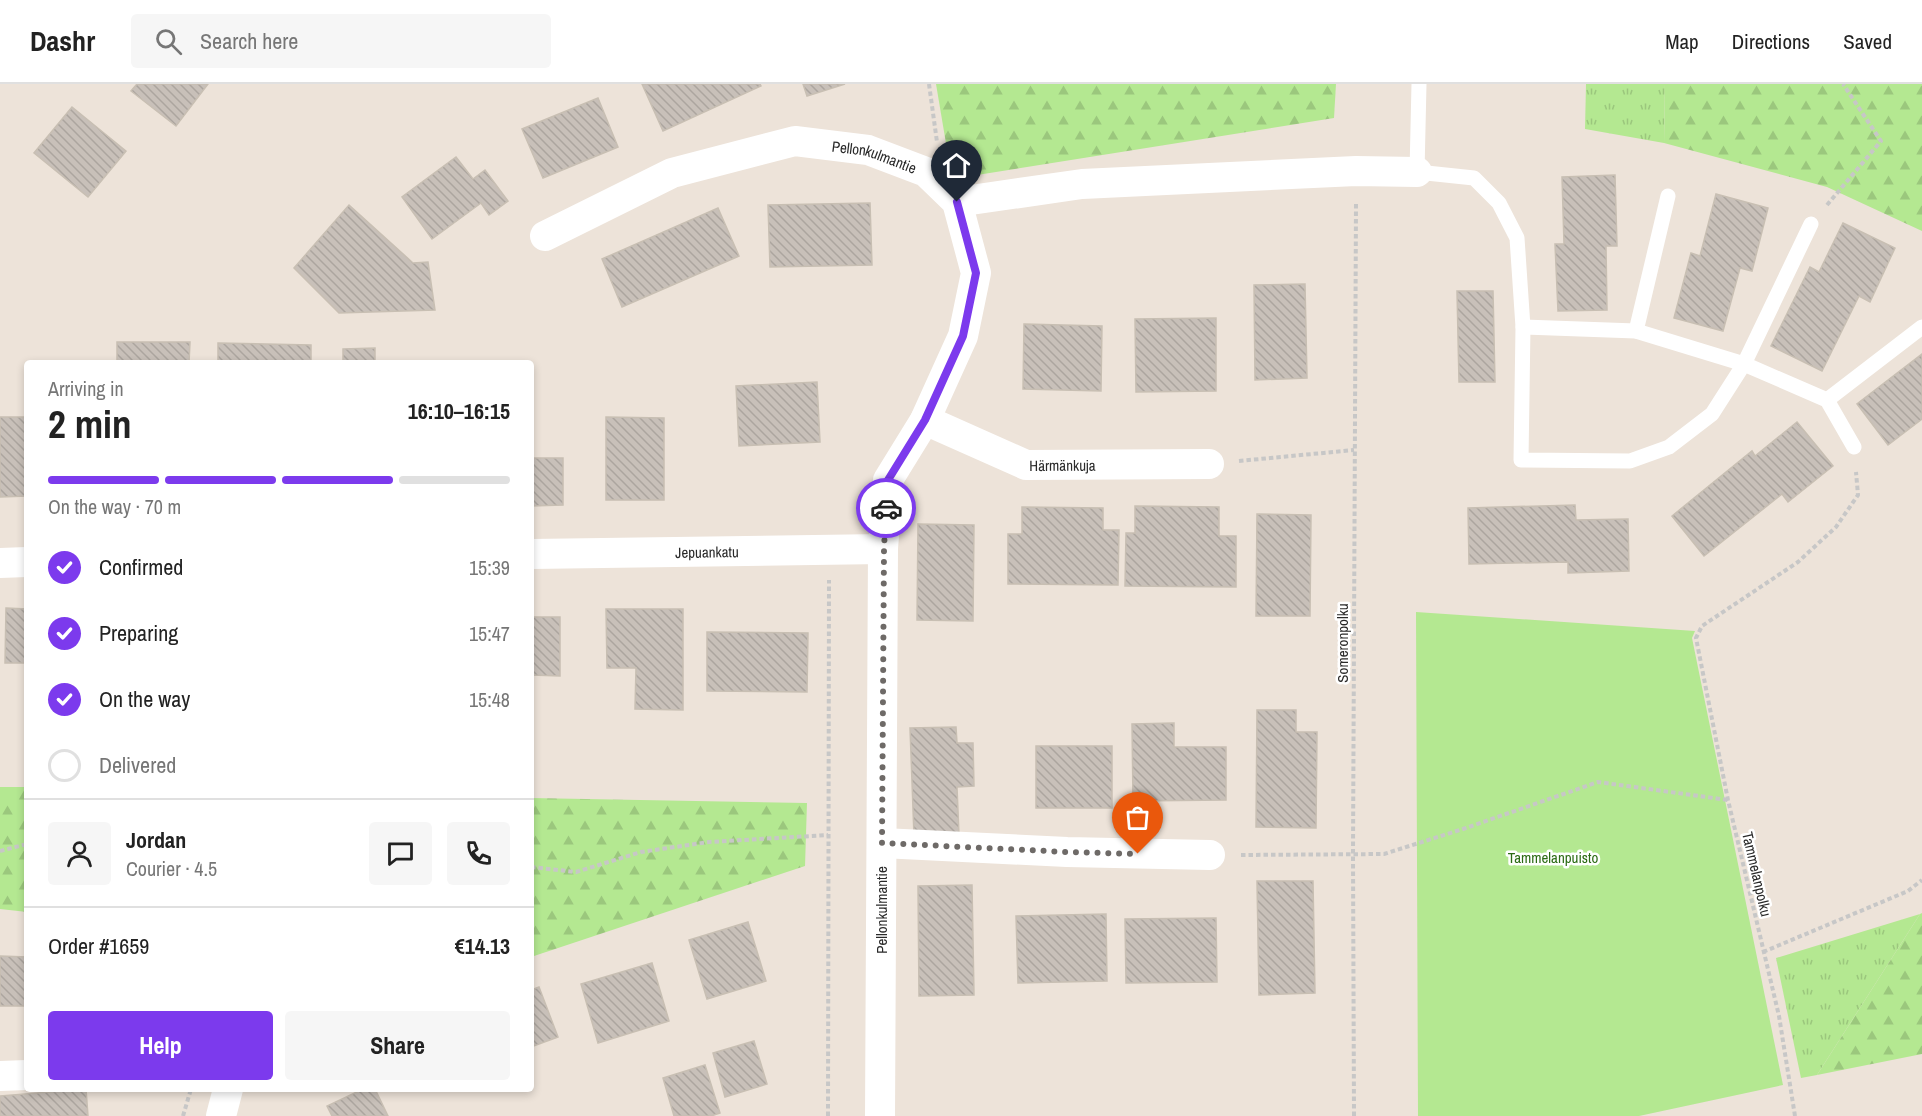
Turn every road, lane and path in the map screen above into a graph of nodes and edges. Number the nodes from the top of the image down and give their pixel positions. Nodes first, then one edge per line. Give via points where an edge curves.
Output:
1 (929, 84) edge
2 (1419, 84) edge
3 (1843, 84) edge
4 (1356, 171) junction
5 (926, 172) junction
6 (1417, 172) junction
7 (1668, 196) dead end
8 (957, 202) junction
9 (1811, 224) joint
10 (545, 236) dead end
11 (1523, 327) junction
12 (1922, 327) edge
13 (1636, 331) junction
14 (1744, 364) junction
15 (1827, 400) junction
16 (925, 420) junction
17 (1854, 447) joint
18 (1354, 450) junction
19 (1209, 464) joint
20 (884, 549) junction
21 (829, 550) junction
22 (534, 554) edge
23 (0, 562) edge
24 (24, 562) edge
25 (1728, 800) junction
26 (828, 835) junction
27 (882, 843) junction
28 (24, 845) edge
29 (0, 851) edge
30 (1210, 855) joint
31 (1353, 855) junction
32 (534, 867) edge
33 (1922, 880) edge
34 (1763, 952) junction
35 (24, 1075) edge
36 (0, 1076) edge
37 (190, 1092) edge
38 (227, 1092) edge
39 (183, 1116) edge
40 (221, 1116) edge
41 (828, 1116) edge
42 (880, 1116) edge
43 (1354, 1116) edge
44 (1795, 1116) edge

1 - 5 path via 938,140
2 - 6 lane
3 - 9 path via 1881,141
4 - 6 street
4 - 8 street via 1082,184
4 - 18 path, Someronpolku
5 - 8 street, Pellonkulmantie
5 - 10 street, Pellonkulmantie via 868,150 795,141 672,173
6 - 11 lane via 1474,178 1499,203 1517,238
7 - 13 lane
8 - 16 street, Pellonkulmantie via 976,273 963,336
9 - 14 lane
11 - 13 lane
11 - 14 lane via 1521,460 1630,461 1669,447 1712,414
12 - 15 lane
13 - 14 lane
14 - 15 lane
15 - 17 lane
16 - 19 street, Härmänkuja via 1026,465
16 - 20 street, Pellonkulmantie via 888,480
17 - 25 path, Tammelanpolku via 1857,495 1836,527 1798,562 1702,626 1696,638
18 - 19 path
18 - 31 path, Someronpolku
20 - 21 street, Jepuankatu
20 - 27 street, Pellonkulmantie
21 - 22 street, Jepuankatu
21 - 26 path
23 - 24 street
25 - 31 path via 1598,782 1384,854
25 - 34 path, Tammelanpolku
26 - 32 path via 709,842 641,852 576,872
26 - 41 path
27 - 30 street
27 - 42 street, Pellonkulmantie
28 - 29 path
30 - 31 path
31 - 43 path, Someronpolku
33 - 34 path via 1908,891
34 - 44 path, Tammelanpolku via 1779,1016
35 - 36 street
37 - 39 path
38 - 40 street

